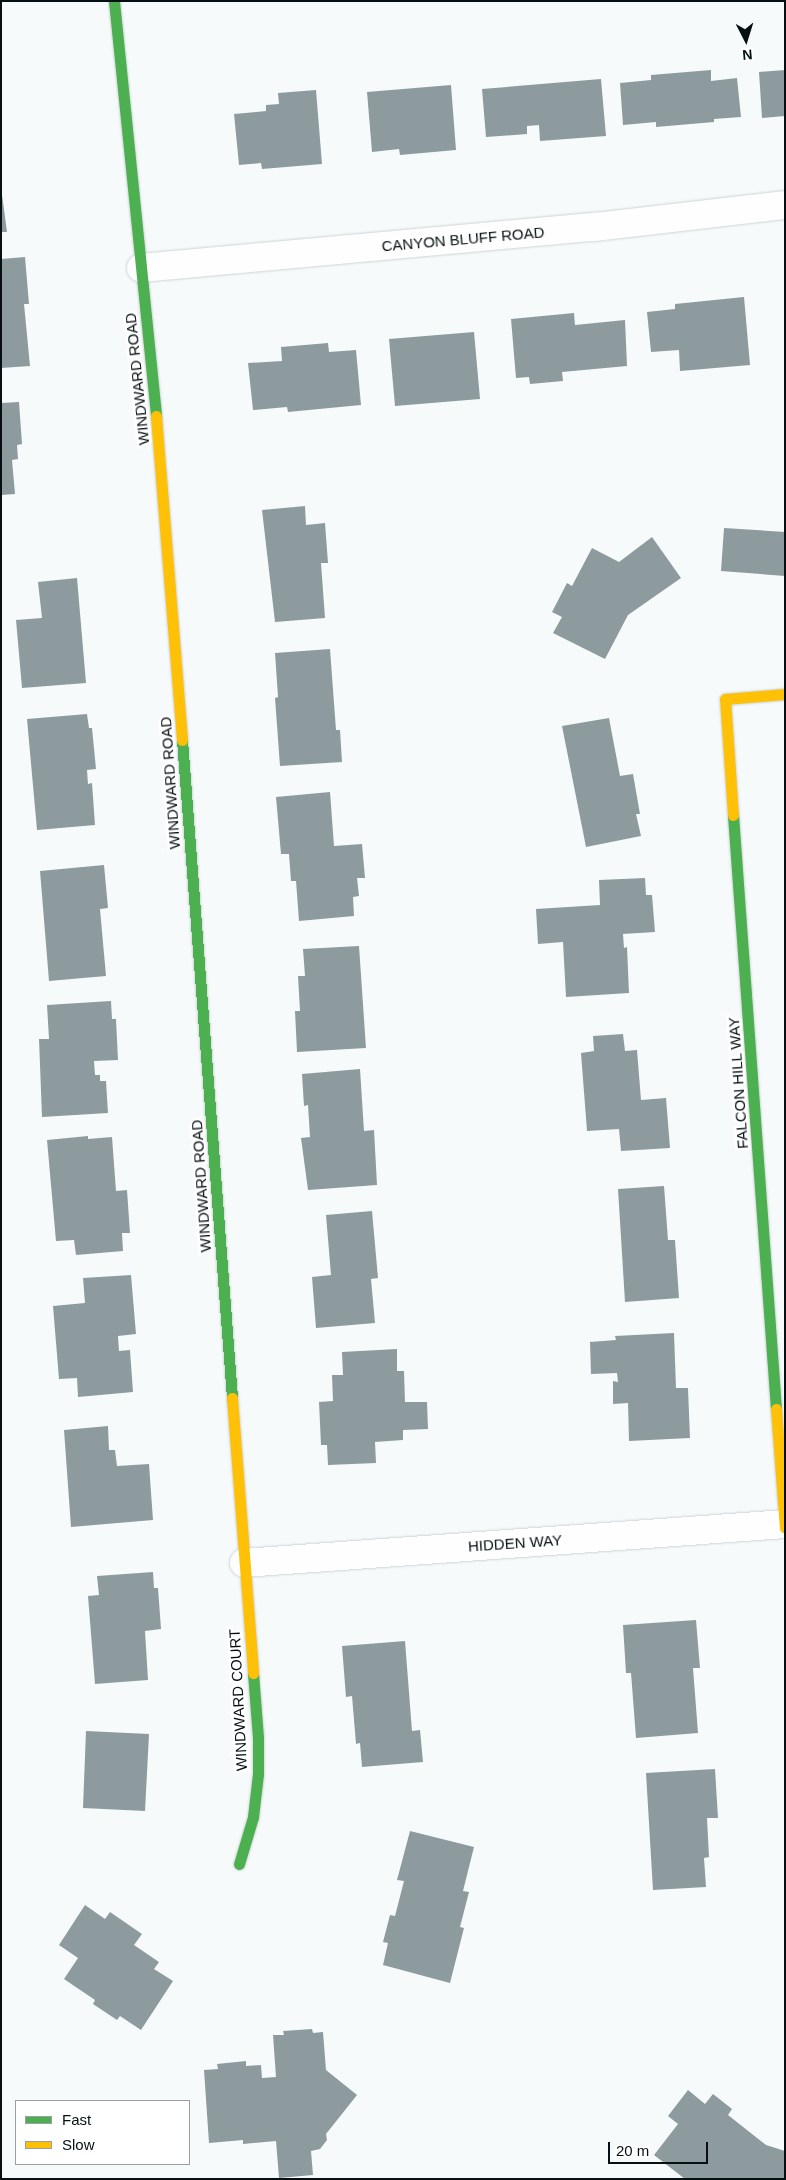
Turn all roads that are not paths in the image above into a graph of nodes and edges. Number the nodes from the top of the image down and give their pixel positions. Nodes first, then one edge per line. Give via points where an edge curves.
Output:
1 (114, 1) edge
2 (785, 206) edge
3 (141, 268) junction
4 (785, 694) edge
5 (785, 1524) edge
6 (785, 1528) edge
7 (244, 1562) junction
8 (238, 1864) dead end

1 - 3 street, WINDWARD ROAD
2 - 3 street, CANYON BLUFF ROAD via 595,227
3 - 7 street, WINDWARD ROAD via 164,501
4 - 5 street, FALCON HILL WAY via 725,699
5 - 6 street
5 - 7 street, HIDDEN WAY
7 - 8 street, WINDWARD COURT via 258,1774 253,1817

